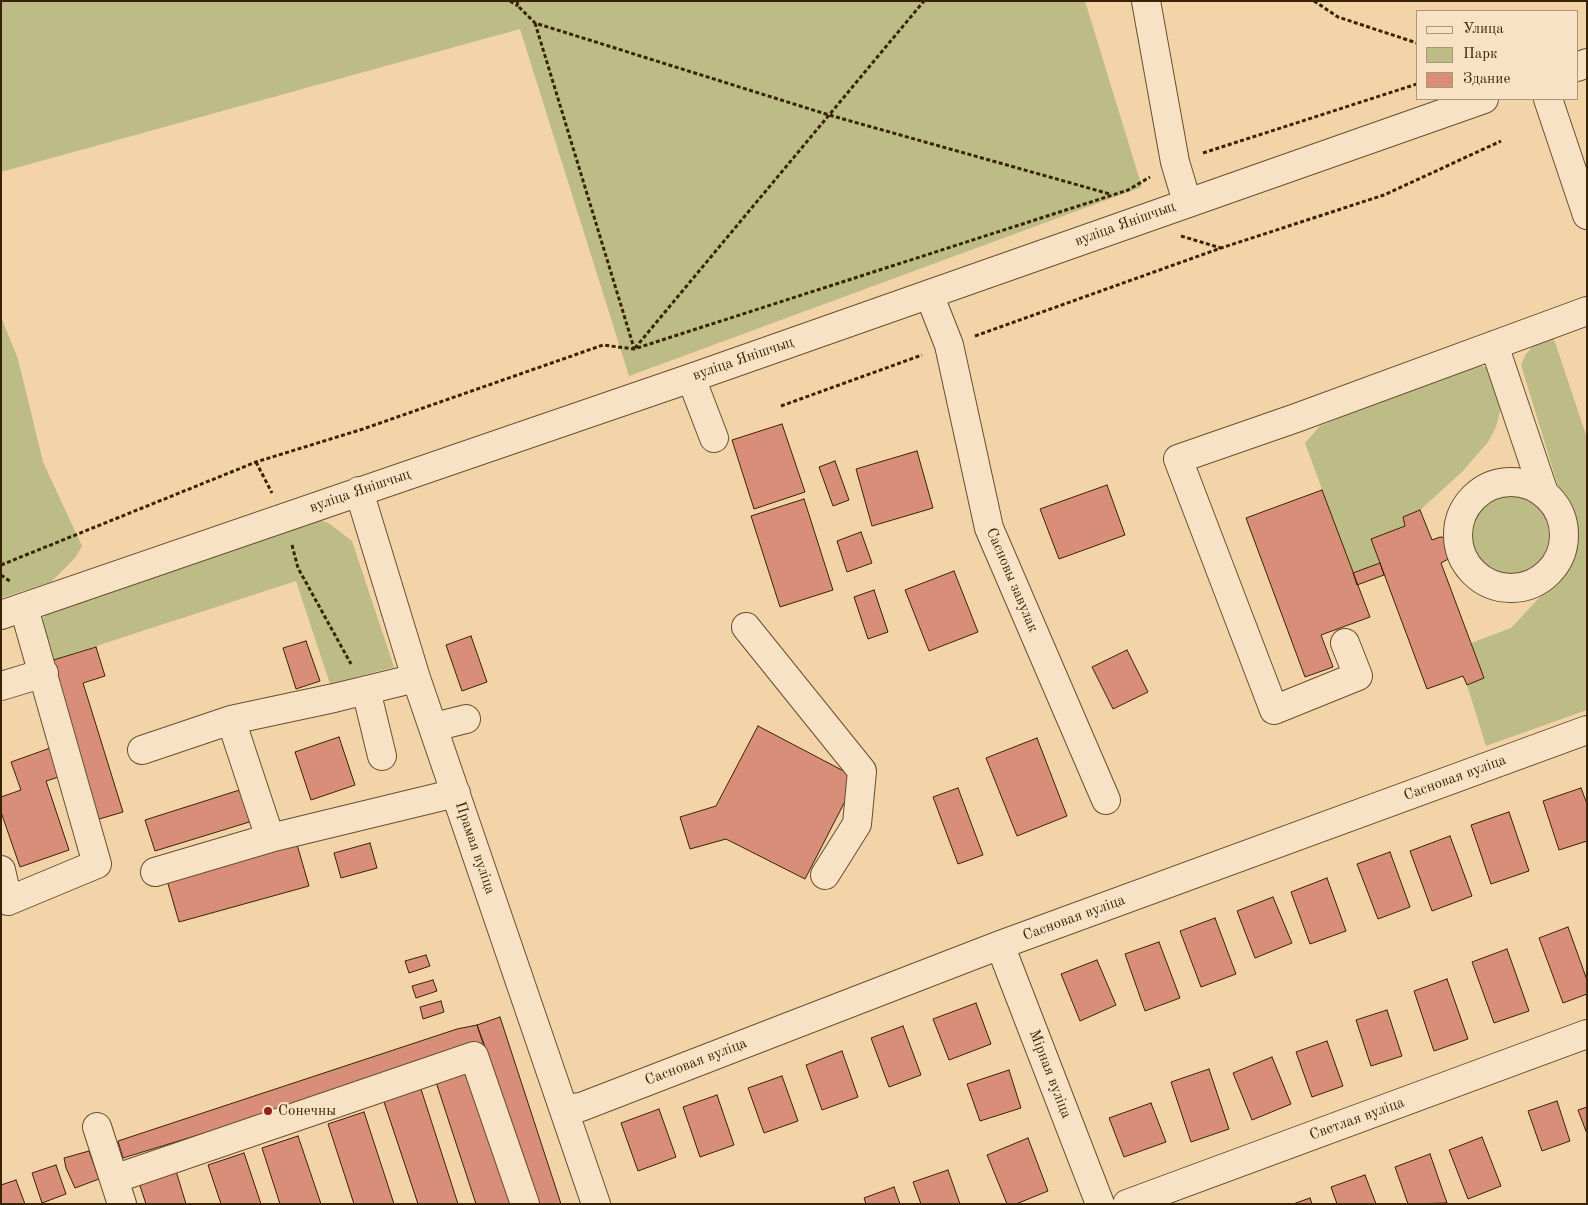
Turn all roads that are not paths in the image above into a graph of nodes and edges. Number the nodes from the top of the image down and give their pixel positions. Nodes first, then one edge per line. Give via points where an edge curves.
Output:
1 (1146, 1) edge
2 (1481, 100) edge
3 (1548, 100) edge
4 (1187, 202) junction
5 (1587, 215) edge
6 (928, 294) junction
7 (1587, 311) edge
8 (1494, 345) junction
9 (691, 378) junction
10 (714, 438) dead end
11 (359, 491) junction
12 (1544, 493) dead end
13 (13, 612) edge
14 (746, 626) dead end
15 (1344, 643) dead end
16 (44, 673) junction
17 (416, 678) junction
18 (1, 686) edge
19 (366, 690) junction
20 (466, 719) dead end
21 (231, 720) junction
22 (434, 727) junction
23 (1587, 730) edge
24 (142, 750) dead end
25 (382, 756) dead end
26 (456, 793) junction
27 (1106, 800) dead end
28 (270, 838) junction
29 (1, 870) edge
30 (155, 872) dead end
31 (825, 875) dead end
32 (1000, 945) junction
33 (1587, 1034) edge
34 (564, 1109) junction
35 (97, 1128) dead end
36 (118, 1191) edge
37 (525, 1204) edge
38 (596, 1204) edge
39 (1100, 1204) edge
40 (1127, 1204) edge

1 - 4 street via 1175,162
2 - 4 street, вуліца Янішчыц
3 - 5 street
4 - 6 street, вуліца Янішчыц
6 - 9 street, вуліца Янішчыц
6 - 27 street, Сасновы завулак via 949,345 989,528
7 - 8 street
8 - 12 street
8 - 15 street via 1178,458 1274,710 1358,676
9 - 10 street
9 - 11 street, вуліца Янішчыц
11 - 13 street, вуліца Янішчыц
11 - 17 street, Прамая вуліца
13 - 16 street
14 - 31 street via 862,771 857,824
16 - 18 street
16 - 29 street via 97,864 8,901
17 - 19 street
17 - 22 street, Прамая вуліца
19 - 21 street
19 - 25 street
20 - 22 street
21 - 24 street
21 - 28 street
22 - 26 street, Прамая вуліца
23 - 32 street, Сасновая вуліца
26 - 28 street
26 - 34 street, Прамая вуліца
28 - 30 street
32 - 34 street, Сасновая вуліца via 581,1107
32 - 39 street, Мірная вуліца
33 - 40 street, Светлая вуліца
34 - 38 street, Прамая вуліца
35 - 36 street
36 - 37 street via 474,1056

